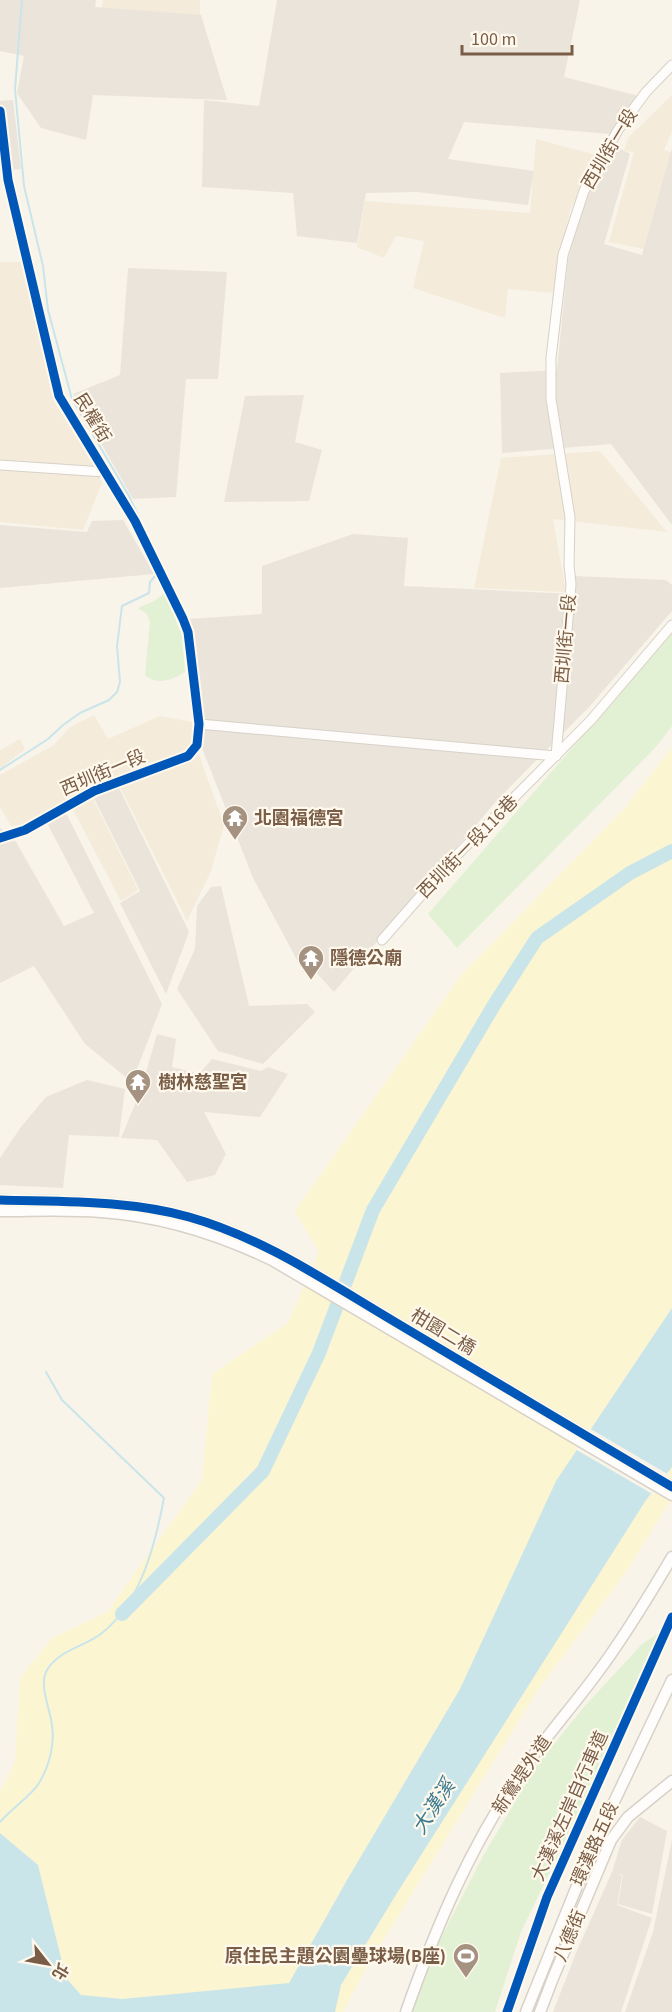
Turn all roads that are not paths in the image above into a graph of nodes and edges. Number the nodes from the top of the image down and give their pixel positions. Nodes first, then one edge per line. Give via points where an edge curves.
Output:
1 (672, 65) edge
2 (0, 111) edge
3 (0, 465) edge
4 (104, 472) junction
5 (672, 625) edge
6 (199, 724) junction
7 (556, 756) junction
8 (0, 838) edge
9 (382, 940) dead end
10 (0, 1200) edge
11 (0, 1211) edge
12 (190, 1223) junction
13 (672, 1487) edge
14 (672, 1495) edge
15 (672, 1557) edge
16 (672, 1680) edge
17 (672, 1780) edge
18 (406, 2012) edge
19 (526, 2012) edge
20 (540, 2012) edge

1 - 7 street, 西圳街一段 via 618,130 584,191 563,255 551,358 551,399 570,517 571,584
2 - 4 street, 民權街 via 8,180 55,383
3 - 4 street
4 - 6 street, 民權街 via 135,521 188,632
5 - 7 street, 西圳街一段116巷
6 - 7 street
6 - 8 street, 西圳街一段 via 197,745 188,756 94,791 24,830
7 - 9 street, 西圳街一段116巷 via 453,859
10 - 12 street via 118,1204 169,1212
11 - 12 street via 103,1212
12 - 13 street, 柑園二橋 via 256,1242 284,1257
12 - 14 street, 柑園二橋 via 272,1260
15 - 18 street, 新鶯堤外道 via 598,1672 522,1771 486,1831 451,1895
16 - 19 street, 環漢路五段 via 594,1844
17 - 20 street, 八德街 via 628,1817 611,1840

